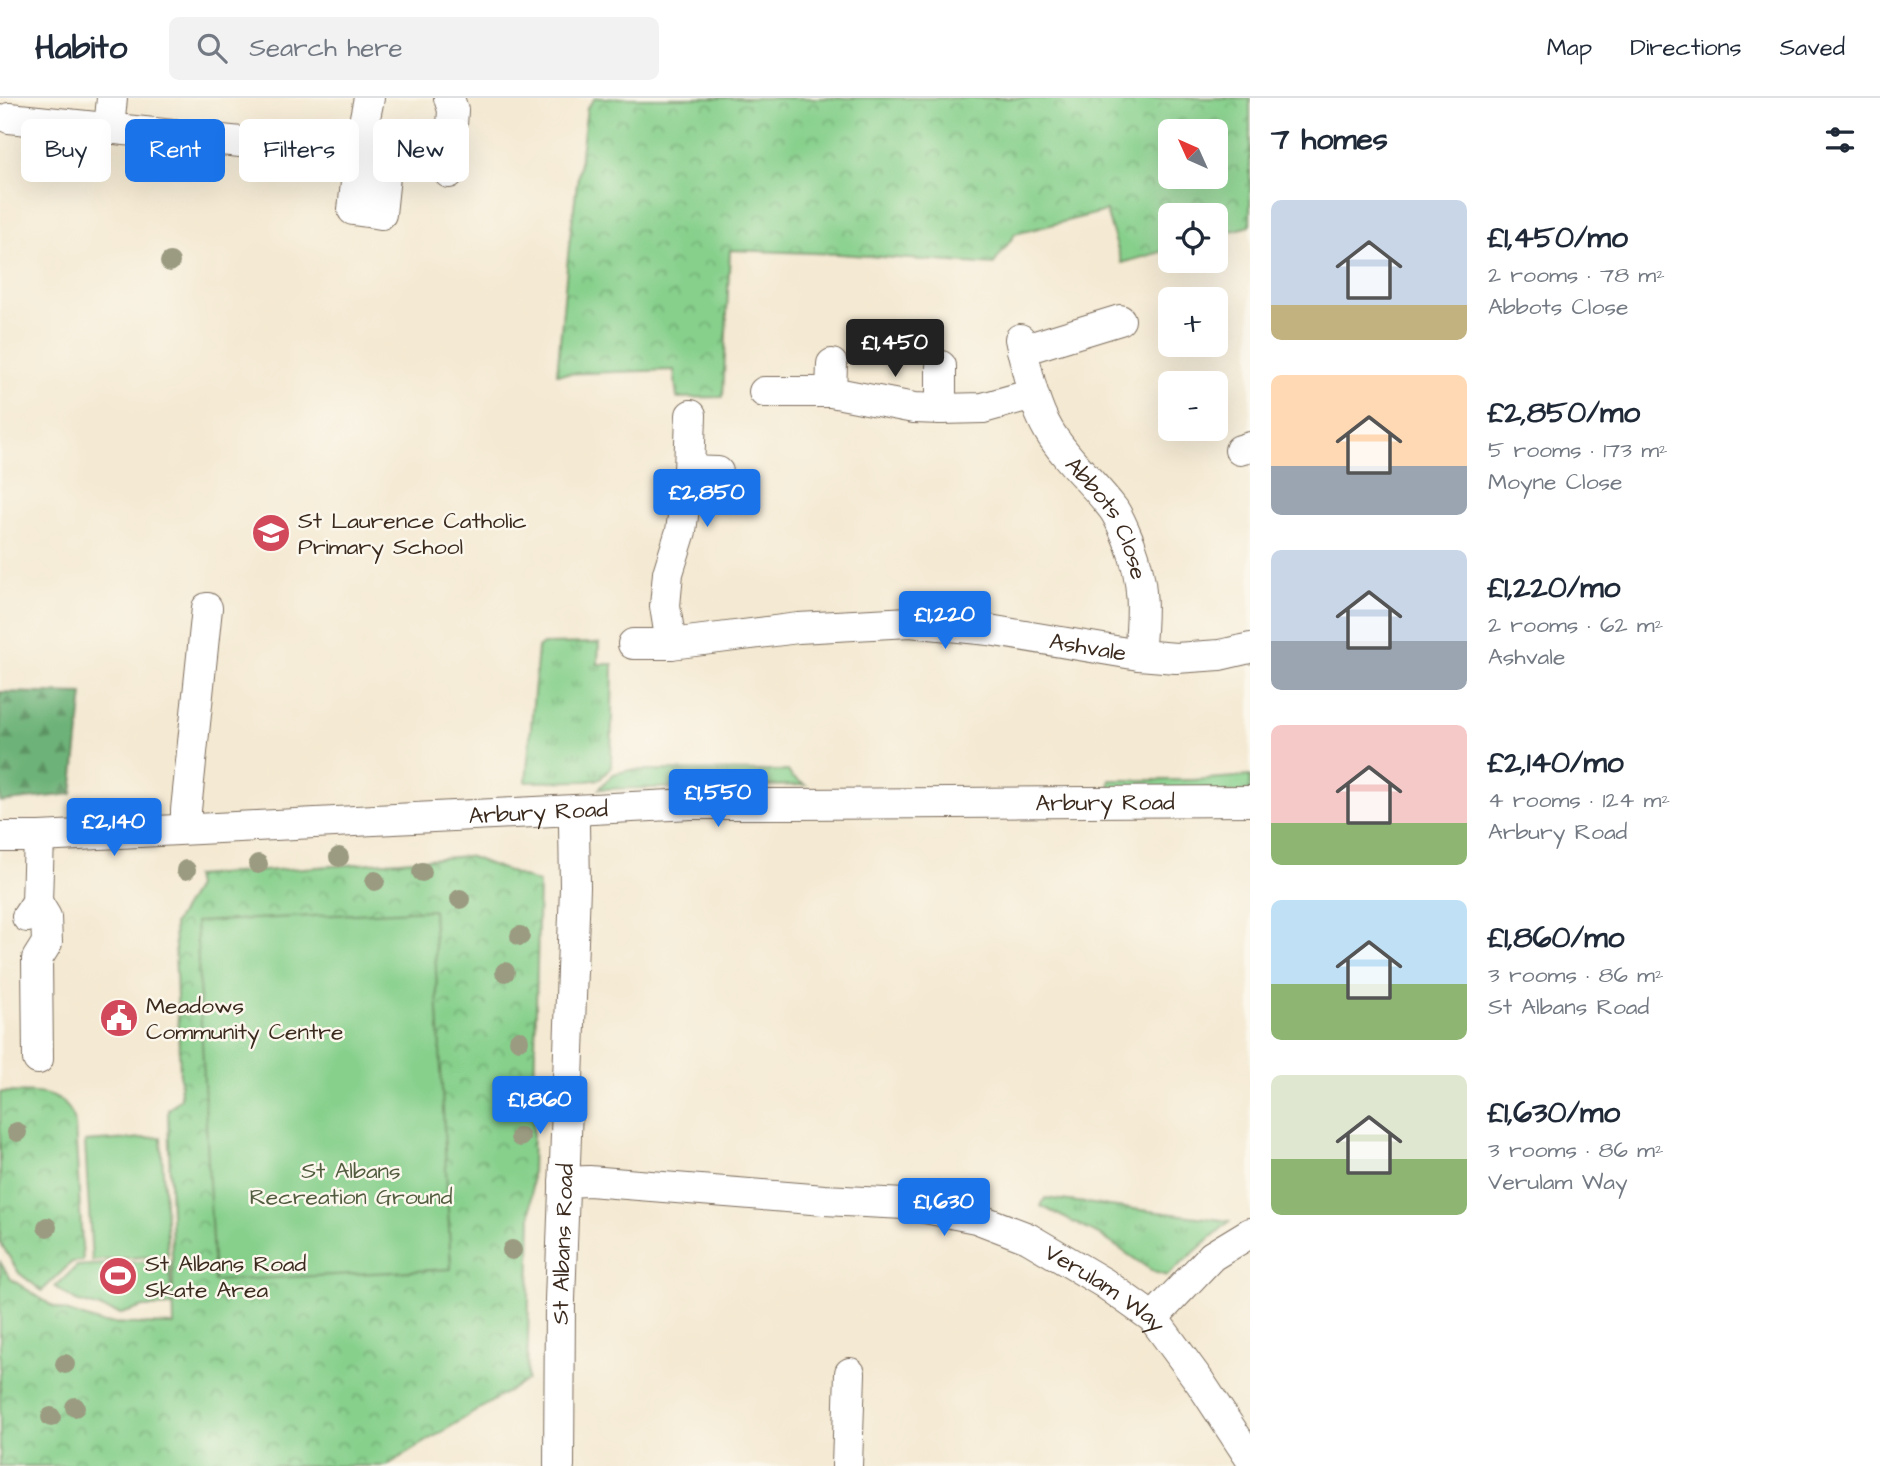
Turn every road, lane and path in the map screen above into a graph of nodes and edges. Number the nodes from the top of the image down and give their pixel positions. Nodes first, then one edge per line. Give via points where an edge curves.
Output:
1 (112, 98) edge
2 (369, 98) edge
3 (449, 98) edge
4 (9, 118) dead end
5 (21, 119) edge
6 (110, 119) edge
7 (452, 119) edge
8 (111, 128) edge
9 (361, 137) dead end
10 (239, 142) edge
11 (1120, 320) dead end
12 (943, 366) dead end
13 (764, 392) dead end
14 (1033, 394) junction
15 (942, 409) junction
16 (691, 415) dead end
17 (689, 471) junction
18 (718, 472) dead end
19 (207, 608) dead end
20 (633, 644) dead end
21 (671, 644) junction
22 (1250, 648) edge
23 (1139, 655) junction
24 (1250, 801) edge
25 (576, 810) junction
26 (186, 829) junction
27 (0, 837) edge
28 (38, 837) junction
29 (0, 844) edge
30 (38, 1059) dead end
31 (564, 1182) junction
32 (1250, 1233) edge
33 (1153, 1318) junction
34 (850, 1373) dead end
35 (1250, 1458) edge
36 (559, 1466) edge
37 (847, 1466) edge

1 - 6 street
2 - 9 street
3 - 7 street
4 - 5 street
8 - 10 street
11 - 14 street, Abbots Close via 1021,344
12 - 15 street
13 - 15 street via 832,378 914,408
14 - 15 street via 983,408
14 - 23 street, Abbots Close via 1048,430 1123,526 1142,591
16 - 17 street
17 - 18 street
17 - 21 street via 681,531 668,573 665,606
19 - 26 street
20 - 21 street, Ashvale
21 - 23 street, Ashvale via 810,627 910,622
22 - 23 street, Ashvale via 1176,658
24 - 25 street, Arbury Road via 691,804
25 - 26 street, Arbury Road
25 - 31 street, St Albans Road
26 - 28 street, Arbury Road
27 - 28 street, Arbury Road
28 - 29 street, Arbury Road
28 - 30 street via 37,902 26,918 26,943 37,959
31 - 33 street, Verulam Way via 905,1204 976,1218 1028,1238
31 - 36 street, St Albans Road
32 - 33 street via 1212,1256
33 - 35 street, Verulam Way
34 - 37 street

